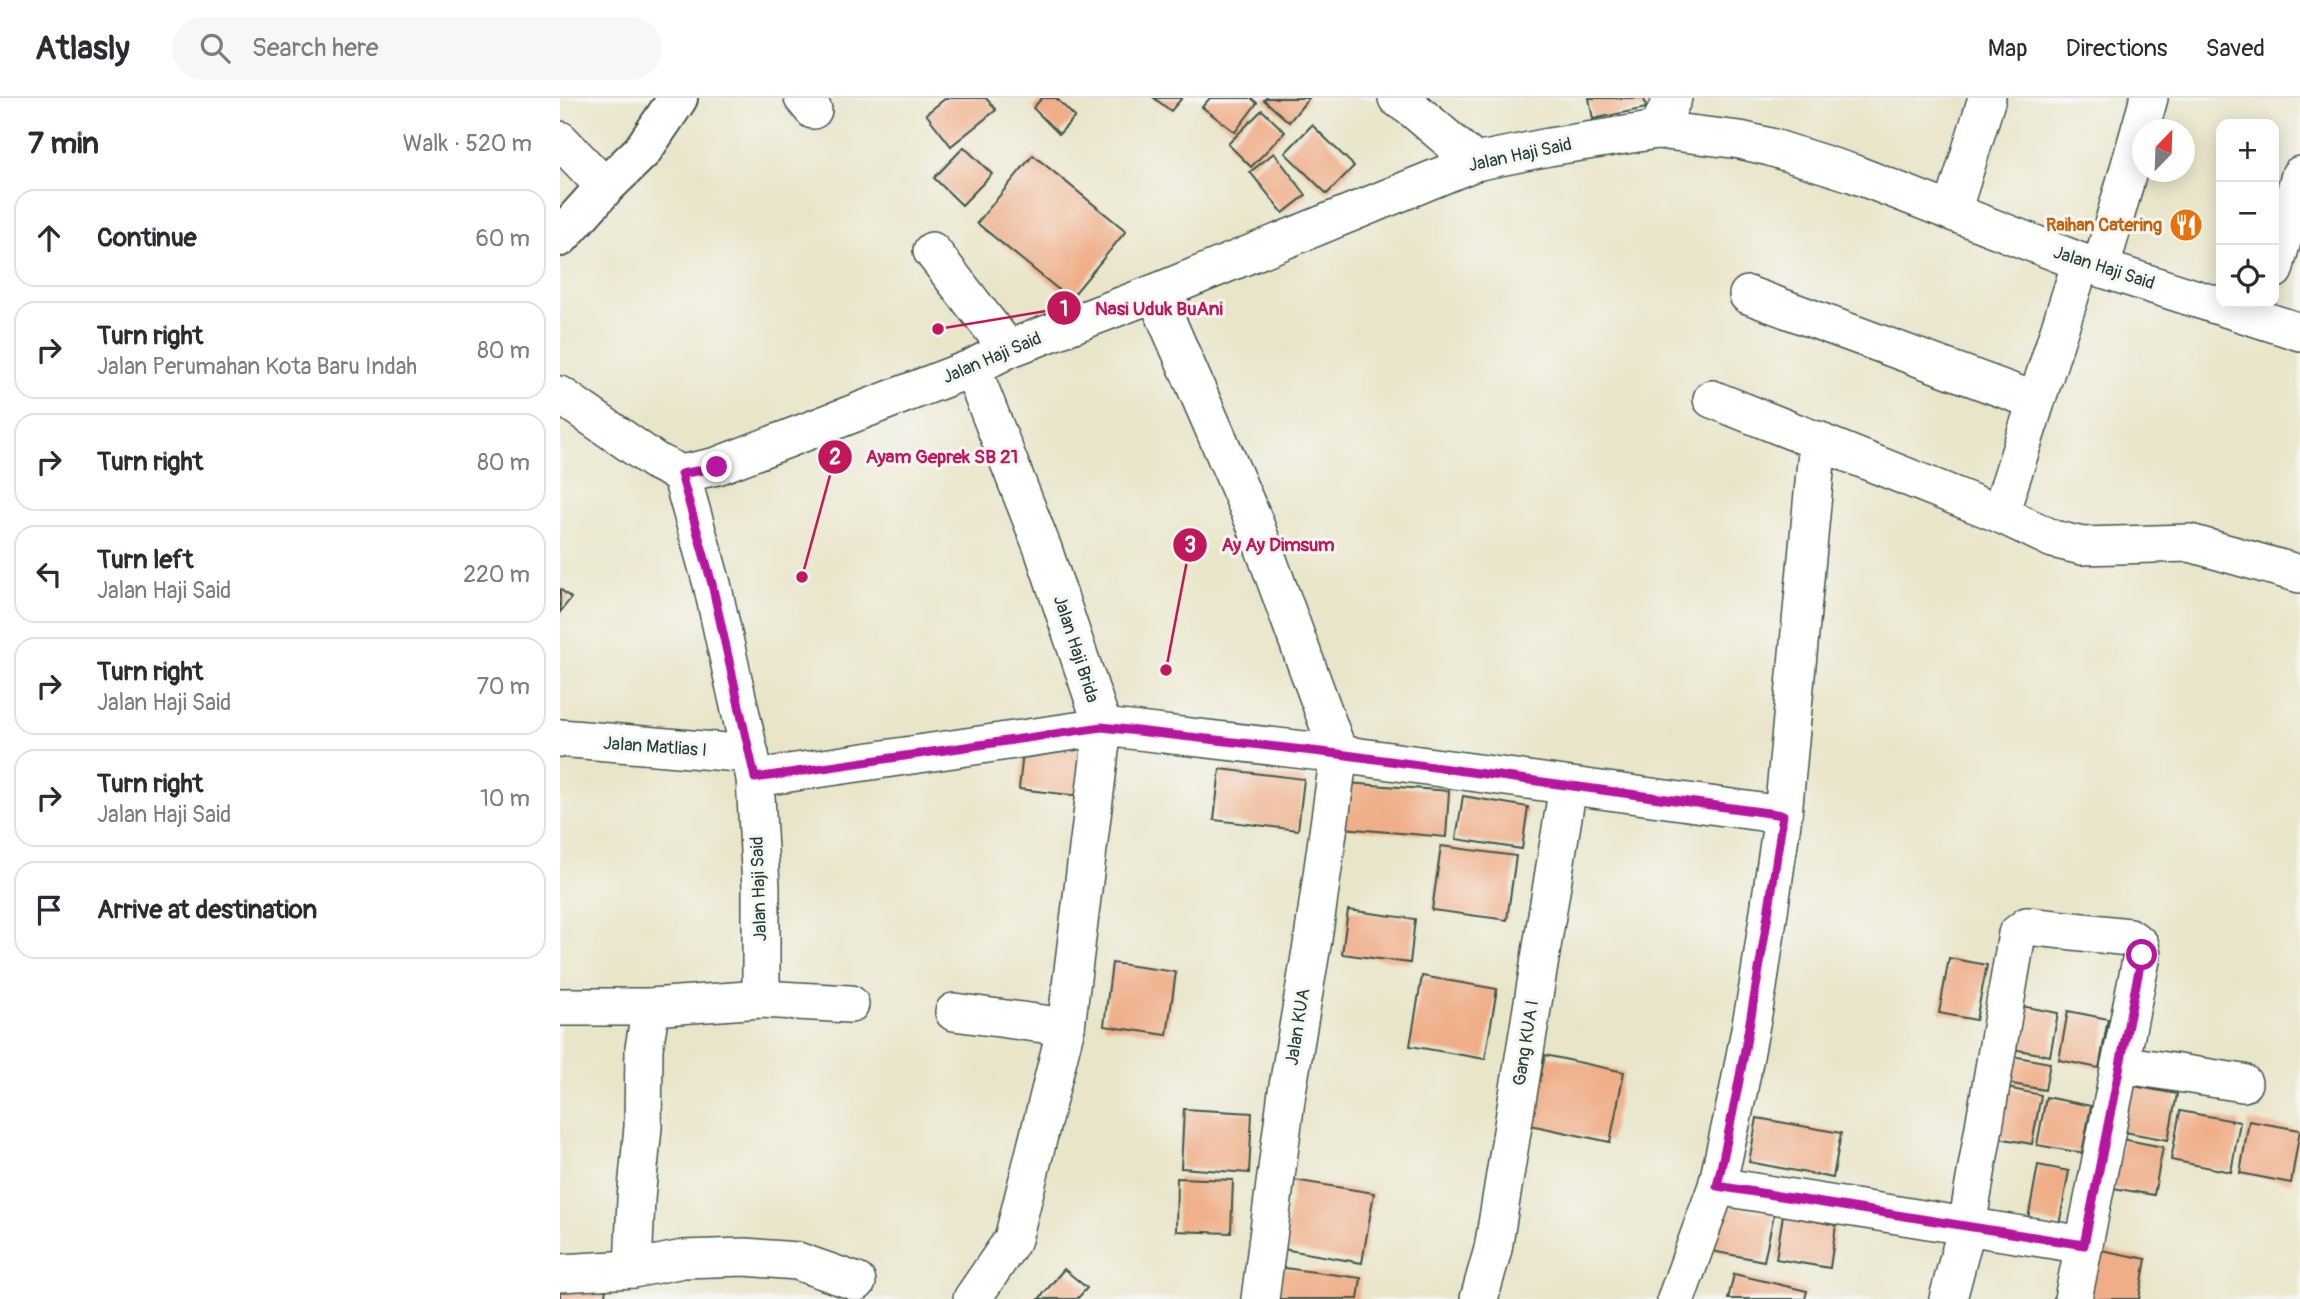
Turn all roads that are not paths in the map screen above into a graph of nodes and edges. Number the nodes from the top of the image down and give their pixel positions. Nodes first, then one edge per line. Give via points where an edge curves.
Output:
1 (678, 98) edge
2 (1397, 98) edge
3 (1673, 98) edge
4 (1987, 98) edge
5 (2149, 98) edge
6 (1657, 130) junction
7 (560, 140) edge
8 (1475, 162) junction
9 (2300, 175) edge
10 (605, 187) junction
11 (1952, 212) junction
12 (560, 237) edge
13 (932, 251) dead end
14 (2279, 252) edge
15 (2091, 264) junction
16 (1155, 293) junction
17 (1748, 295) dead end
18 (2262, 311) edge
19 (2300, 332) edge
20 (1009, 349) junction
21 (972, 368) junction
22 (560, 396) edge
23 (1712, 399) dead end
24 (2036, 401) junction
25 (1818, 440) junction
26 (681, 474) junction
27 (2000, 514) junction
28 (2300, 574) edge
29 (1102, 727) junction
30 (560, 738) edge
31 (1339, 754) junction
32 (753, 766) junction
33 (1568, 786) junction
34 (1783, 815) junction
35 (761, 999) junction
36 (850, 1004) dead end
37 (560, 1007) edge
38 (651, 1007) junction
39 (954, 1012) dead end
40 (1066, 1027) junction
41 (2120, 1064) junction
42 (2244, 1083) dead end
43 (1717, 1186) junction
44 (1967, 1226) junction
45 (2084, 1245) junction
46 (634, 1269) junction
47 (560, 1273) edge
48 (857, 1282) dead end
49 (972, 1299) edge
50 (1261, 1299) edge
51 (1479, 1299) edge
52 (1676, 1299) edge
53 (1948, 1299) edge
54 (2073, 1299) edge

1 - 10 street via 642,151
2 - 8 street
3 - 6 street
4 - 11 street
5 - 15 street
6 - 8 street, Jalan Haji Said
6 - 11 street, Jalan Haji Said via 1770,147
7 - 10 street
8 - 16 street, Jalan Haji Said
9 - 14 street
10 - 12 street
11 - 15 street, Jalan Haji Said
13 - 20 street
15 - 18 street, Jalan Haji Said
15 - 24 street
16 - 20 street, Jalan Haji Said
16 - 31 street via 1255,524
17 - 24 street
18 - 19 street, Jalan Haji Said
20 - 21 street, Jalan Haji Said
21 - 26 street, Jalan Haji Said via 717,467
21 - 29 street, Jalan Haji Brida via 1043,550
22 - 26 street
23 - 25 street
24 - 27 street
25 - 27 street
25 - 34 street
26 - 32 street, Jalan Haji Said via 712,584
27 - 28 street via 2053,539 2082,546 2190,543
29 - 31 street
29 - 32 street
29 - 40 street, Jalan Haji Brida
30 - 32 street, Jalan Matlias I
31 - 33 street
31 - 50 street, Jalan KUA via 1287,1092
32 - 35 street, Jalan Haji Said via 761,887
33 - 34 street
33 - 51 street, Gang KUA I via 1493,1249
34 - 43 street via 1758,987
35 - 36 street
35 - 38 street
37 - 38 street
38 - 46 street via 644,1048
39 - 40 street
40 - 49 street, Jalan Haji Brida via 1013,1239
41 - 42 street
41 - 44 street via 2142,955 2140,945 2129,937 2027,926 2017,934
41 - 45 street
43 - 44 street
43 - 52 street
44 - 45 street
44 - 53 street
45 - 54 street
46 - 47 street
46 - 48 street via 683,1259 745,1257 797,1261

